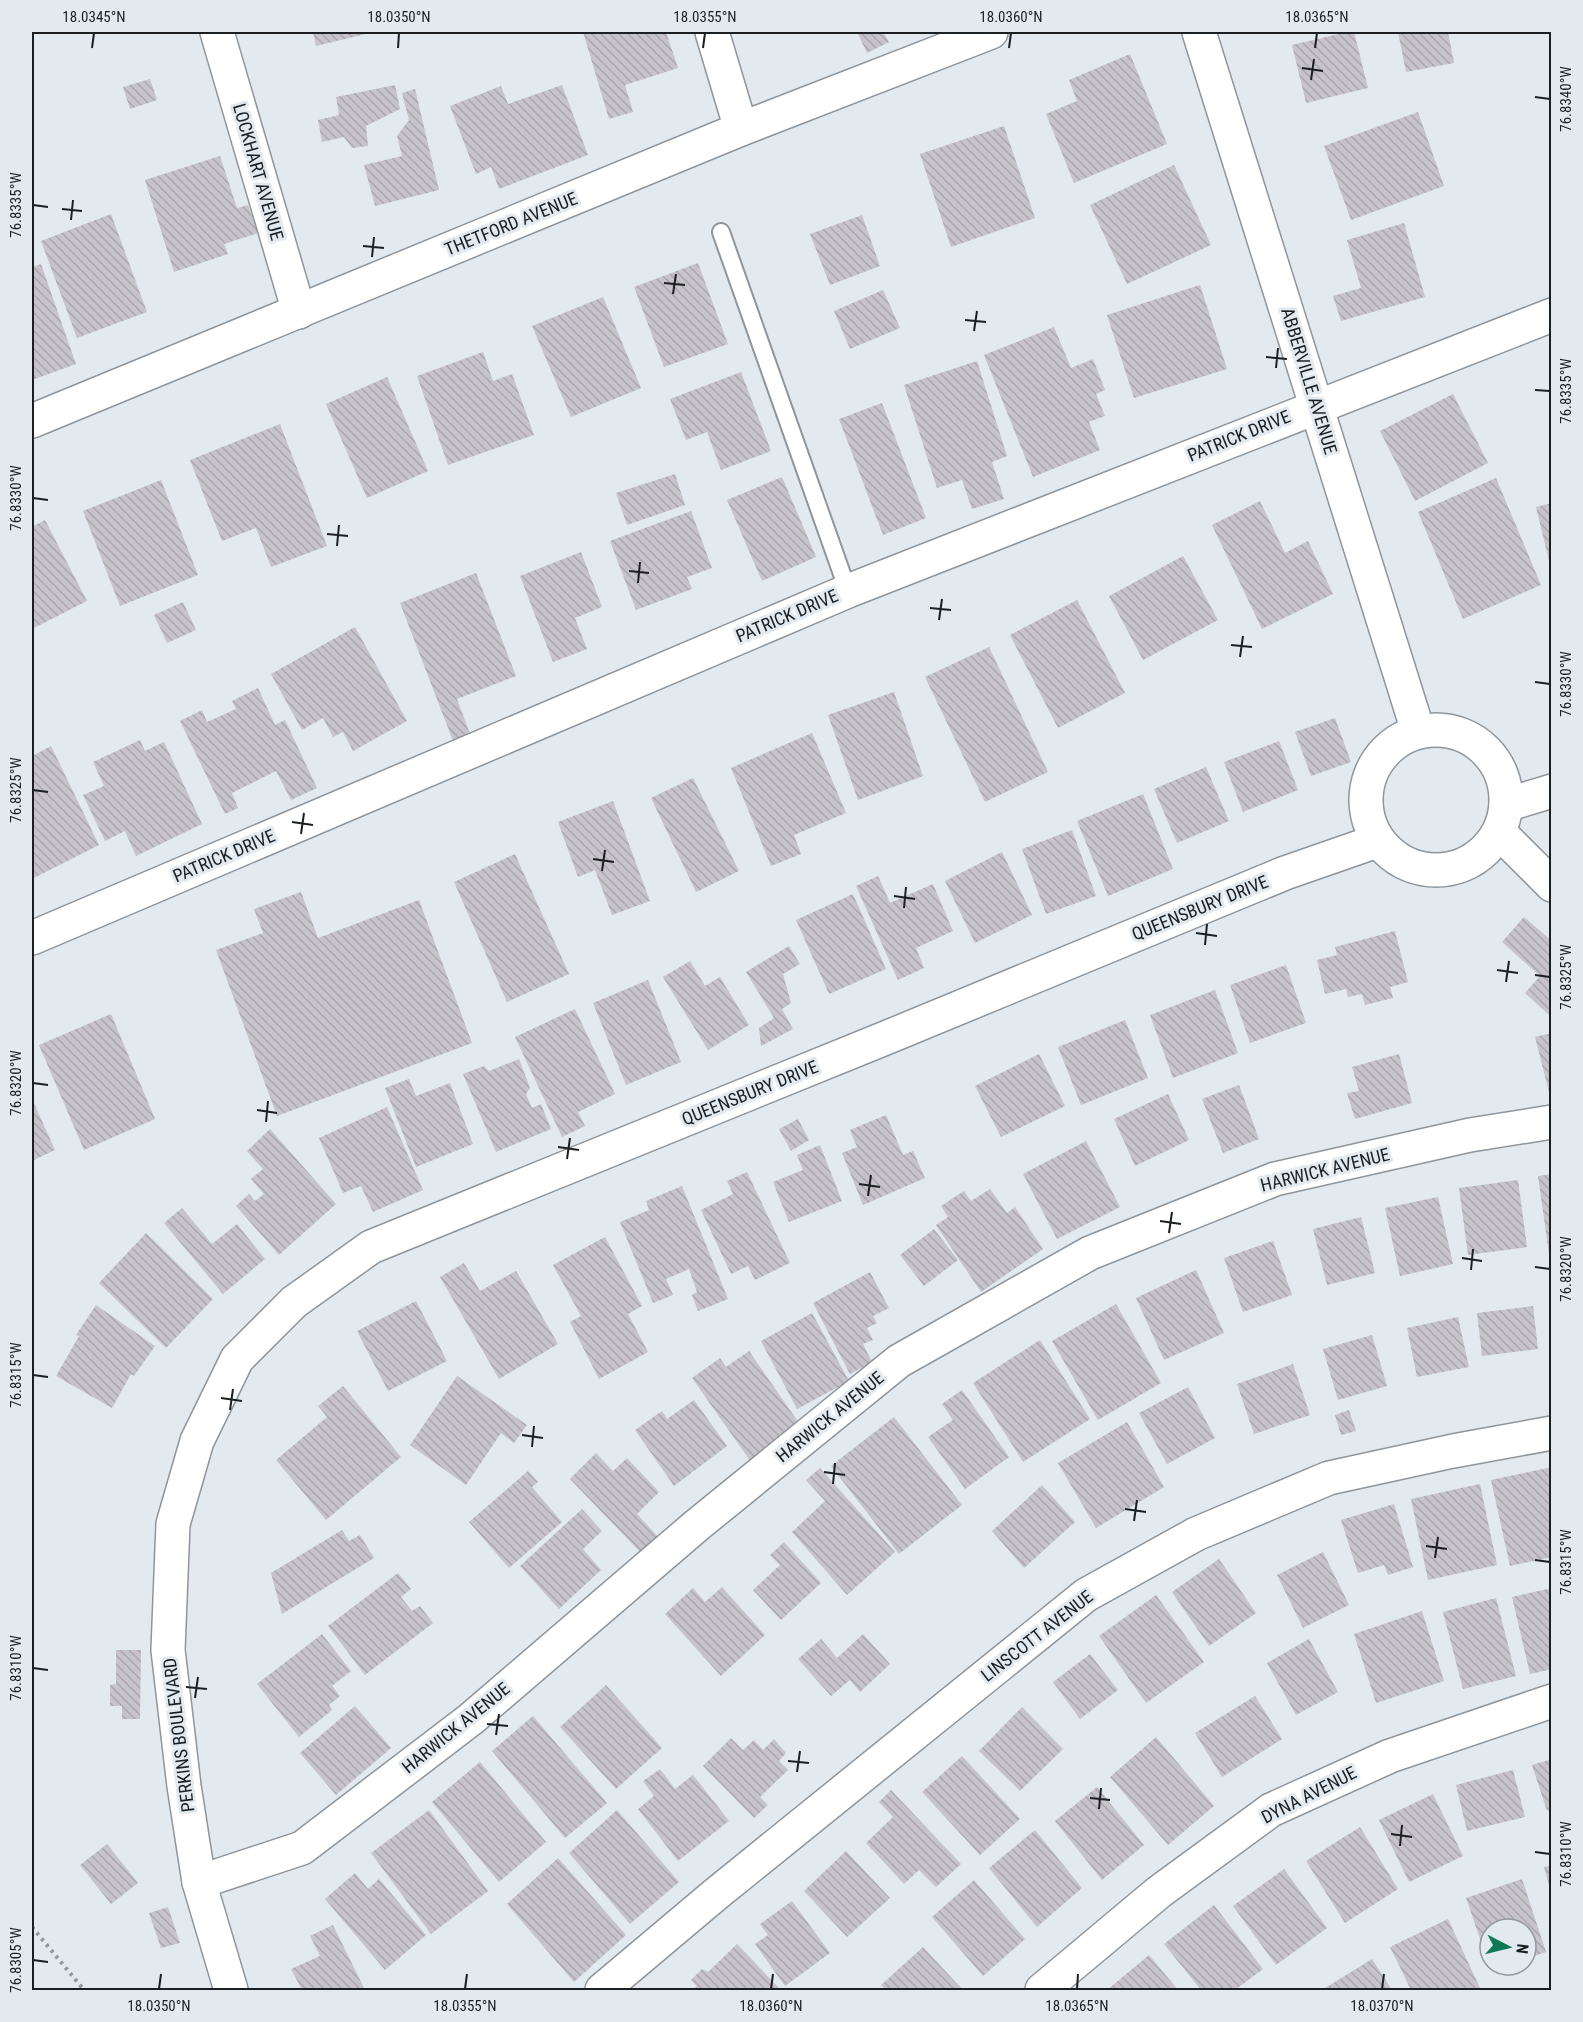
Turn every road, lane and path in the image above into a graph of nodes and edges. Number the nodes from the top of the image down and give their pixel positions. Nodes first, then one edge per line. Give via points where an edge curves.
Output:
1 (217, 32) edge
2 (712, 32) edge
3 (991, 32) edge
4 (1199, 32) edge
5 (741, 129) junction
6 (721, 232) dead end
7 (299, 312) junction
8 (1551, 315) edge
9 (1317, 406) junction
10 (32, 421) edge
11 (848, 591) junction
12 (1418, 732) junction
13 (1551, 791) edge
14 (1503, 818) junction
15 (1377, 841) junction
16 (1551, 885) edge
17 (32, 938) edge
18 (1551, 1122) edge
19 (1551, 1433) edge
20 (197, 1441) joint
21 (1551, 1701) edge
22 (199, 1882) junction
23 (32, 1927) edge
24 (84, 1990) edge
25 (231, 1990) edge
26 (602, 1990) edge
27 (1042, 1990) edge

1 - 7 street, LOCKHART AVENUE
2 - 5 street
3 - 5 street, THETFORD AVENUE
4 - 9 street, ABBERVILLE AVENUE
5 - 7 street, THETFORD AVENUE
6 - 11 lane
7 - 10 street, THETFORD AVENUE
8 - 9 street, PATRICK DRIVE
9 - 11 street, PATRICK DRIVE
9 - 12 street, ABBERVILLE AVENUE
11 - 17 street, PATRICK DRIVE
12 - 14 street via 1440,729 1462,734 1481,745 1496,762 1504,783
12 - 15 street via 1397,741 1380,756 1369,775 1365,798 1368,820
13 - 14 street
14 - 15 street via 1483,854 1462,866 1439,872 1415,869 1394,858
14 - 16 street
15 - 20 street, QUEENSBURY DRIVE via 1285,873 371,1247 294,1302 237,1359
18 - 22 street, HARWICK AVENUE via 1470,1135 1275,1179 1090,1253 899,1361 696,1526 471,1719 302,1848
19 - 26 street, LINSCOTT AVENUE via 1329,1478 1196,1534 1086,1595
20 - 22 street, PERKINS BOULEVARD via 173,1524 168,1650
21 - 27 street, DYNA AVENUE via 1390,1756 1271,1810 1160,1892
22 - 25 street, PERKINS BOULEVARD
23 - 24 path

